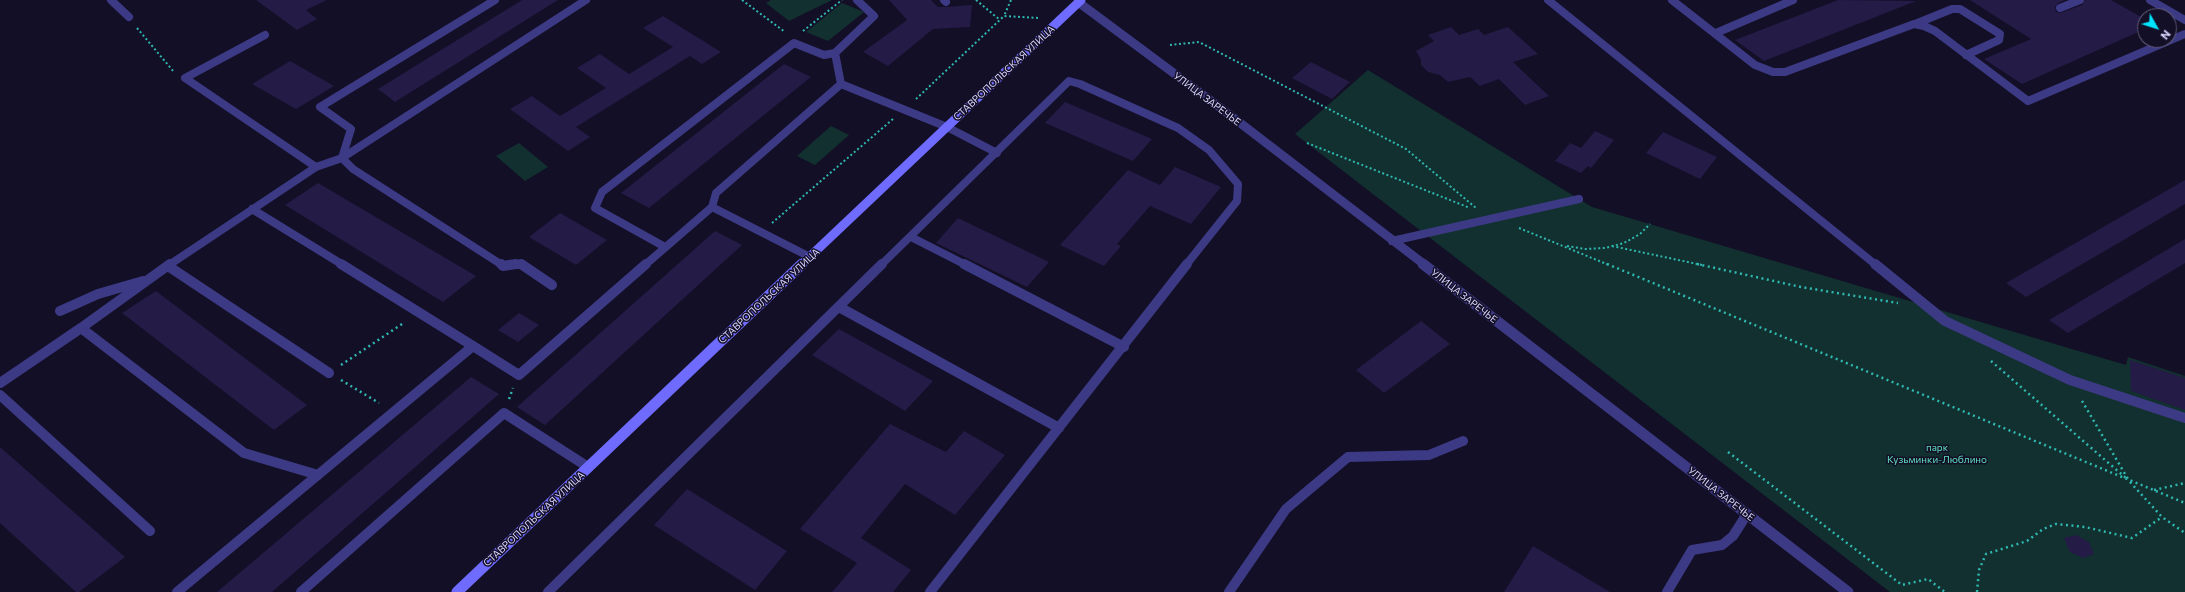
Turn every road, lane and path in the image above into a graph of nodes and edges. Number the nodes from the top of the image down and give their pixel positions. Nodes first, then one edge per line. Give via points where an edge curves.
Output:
1 (111, 0) edge
2 (495, 0) edge
3 (586, 0) edge
4 (742, 0) edge
5 (842, 0) edge
6 (856, 0) edge
7 (976, 0) edge
8 (1011, 0) edge
9 (1548, 0) edge
10 (1672, 0) edge
11 (1793, 0) edge
12 (2080, 0) edge
13 (2150, 0) edge
14 (1078, 1) edge
15 (2060, 8) dead end
16 (1004, 16) junction
17 (129, 17) joint
18 (1047, 19) dead end
19 (1000, 20) junction
20 (2185, 20) edge
21 (1914, 24) junction
22 (1716, 33) junction
23 (2185, 34) edge
24 (265, 35) dead end
25 (794, 41) junction
26 (1170, 44) dead end
27 (836, 53) junction
28 (1966, 55) junction
29 (185, 78) junction
30 (841, 84) junction
31 (904, 110) junction
32 (947, 127) junction
33 (1307, 143) dead end
34 (997, 153) junction
35 (342, 158) junction
36 (316, 167) junction
37 (1579, 199) dead end
38 (712, 207) junction
39 (252, 209) junction
40 (1496, 219) junction
41 (1650, 224) dead end
42 (761, 232) junction
43 (912, 236) junction
44 (1392, 240) junction
45 (1563, 246) junction
46 (1612, 246) junction
47 (665, 248) junction
48 (810, 257) junction
49 (168, 266) junction
50 (150, 279) junction
51 (552, 285) dead end
52 (1899, 304) dead end
53 (839, 307) junction
54 (60, 311) dead end
55 (418, 313) junction
56 (81, 328) junction
57 (473, 346) junction
58 (1124, 347) junction
59 (1987, 357) dead end
60 (329, 373) junction
61 (519, 375) junction
62 (2070, 380) junction
63 (0, 383) edge
64 (0, 395) edge
65 (394, 412) junction
66 (504, 413) junction
67 (2185, 418) edge
68 (1059, 428) junction
69 (1463, 441) dead end
70 (1728, 452) dead end
71 (588, 467) junction
72 (318, 475) junction
73 (2129, 481) junction
74 (2185, 483) edge
75 (2153, 490) junction
76 (2185, 502) edge
77 (1747, 514) junction
78 (2162, 517) junction
79 (150, 531) dead end
80 (2185, 533) edge
81 (177, 592) edge
82 (301, 592) edge
83 (457, 592) edge
84 (548, 592) edge
85 (930, 592) edge
86 (1230, 592) edge
87 (1667, 592) edge
88 (1848, 592) edge
89 (1945, 592) edge
90 (1977, 592) edge

1 - 17 lane
2 - 35 lane via 320,107 351,129
3 - 35 lane
4 - 25 path
5 - 25 path
6 - 27 lane via 874,16
7 - 19 path
8 - 16 path
9 - 62 lane via 1945,321
10 - 22 lane
11 - 22 lane
12 - 15 lane
13 - 20 lane
14 - 32 main road, СТАВРОПОЛЬСКАЯ УЛИЦА
14 - 44 street, УЛИЦА ЗАРЕЧЬЕ
16 - 18 path
16 - 19 path
17 - 29 path via 171,70
19 - 31 path
21 - 22 lane via 1785,72 1773,72 1755,65
21 - 28 lane via 1935,31
21 - 28 lane via 1952,8 1960,9 2000,34 1999,40
23 - 28 lane via 2028,101
24 - 29 lane
25 - 27 lane via 824,55
25 - 47 lane via 602,192 595,208
26 - 33 path via 1199,42 1406,149 1481,213
27 - 30 lane
29 - 36 lane
30 - 31 lane
30 - 38 lane via 716,193
31 - 32 lane
31 - 42 path
32 - 34 lane
32 - 48 main road, СТАВРОПОЛЬСКАЯ УЛИЦА
34 - 43 lane
34 - 58 lane via 1069,81 1178,128 1209,150 1238,184 1237,200
35 - 36 lane
35 - 51 lane via 353,169 503,266 520,264
36 - 39 lane
37 - 40 lane
38 - 42 lane
38 - 47 lane
39 - 49 lane
39 - 55 lane
40 - 44 lane
40 - 45 path
41 - 46 path via 1640,234
42 - 48 lane
43 - 53 lane
43 - 58 lane
44 - 77 street, УЛИЦА ЗАРЕЧЬЕ
45 - 46 path via 1586,249
45 - 73 path
46 - 52 path via 1801,287
47 - 61 lane
48 - 71 main road, СТАВРОПОЛЬСКАЯ УЛИЦА
49 - 50 lane
49 - 60 lane
50 - 54 lane via 98,294
50 - 56 lane
53 - 68 lane
53 - 84 lane
55 - 57 lane
55 - 60 path
56 - 63 lane
56 - 72 lane via 244,453
57 - 61 lane
57 - 65 lane
58 - 68 lane
59 - 73 path
60 - 65 path
61 - 66 path
62 - 67 lane
62 - 73 path
64 - 79 lane
65 - 72 lane
66 - 71 lane
66 - 82 lane
68 - 85 lane
69 - 86 lane via 1430,455 1348,457 1286,509
70 - 89 path via 1902,585 1928,579
71 - 83 main road, СТАВРОПОЛЬСКАЯ УЛИЦА
72 - 81 lane
73 - 75 path
73 - 78 path
74 - 75 path
75 - 76 path
77 - 87 lane via 1734,536 1722,545 1692,550
77 - 88 street, УЛИЦА ЗАРЕЧЬЕ
78 - 80 path
78 - 90 path via 2132,538 2085,527 2056,524 2043,529 2027,541 1986,554 1978,570

